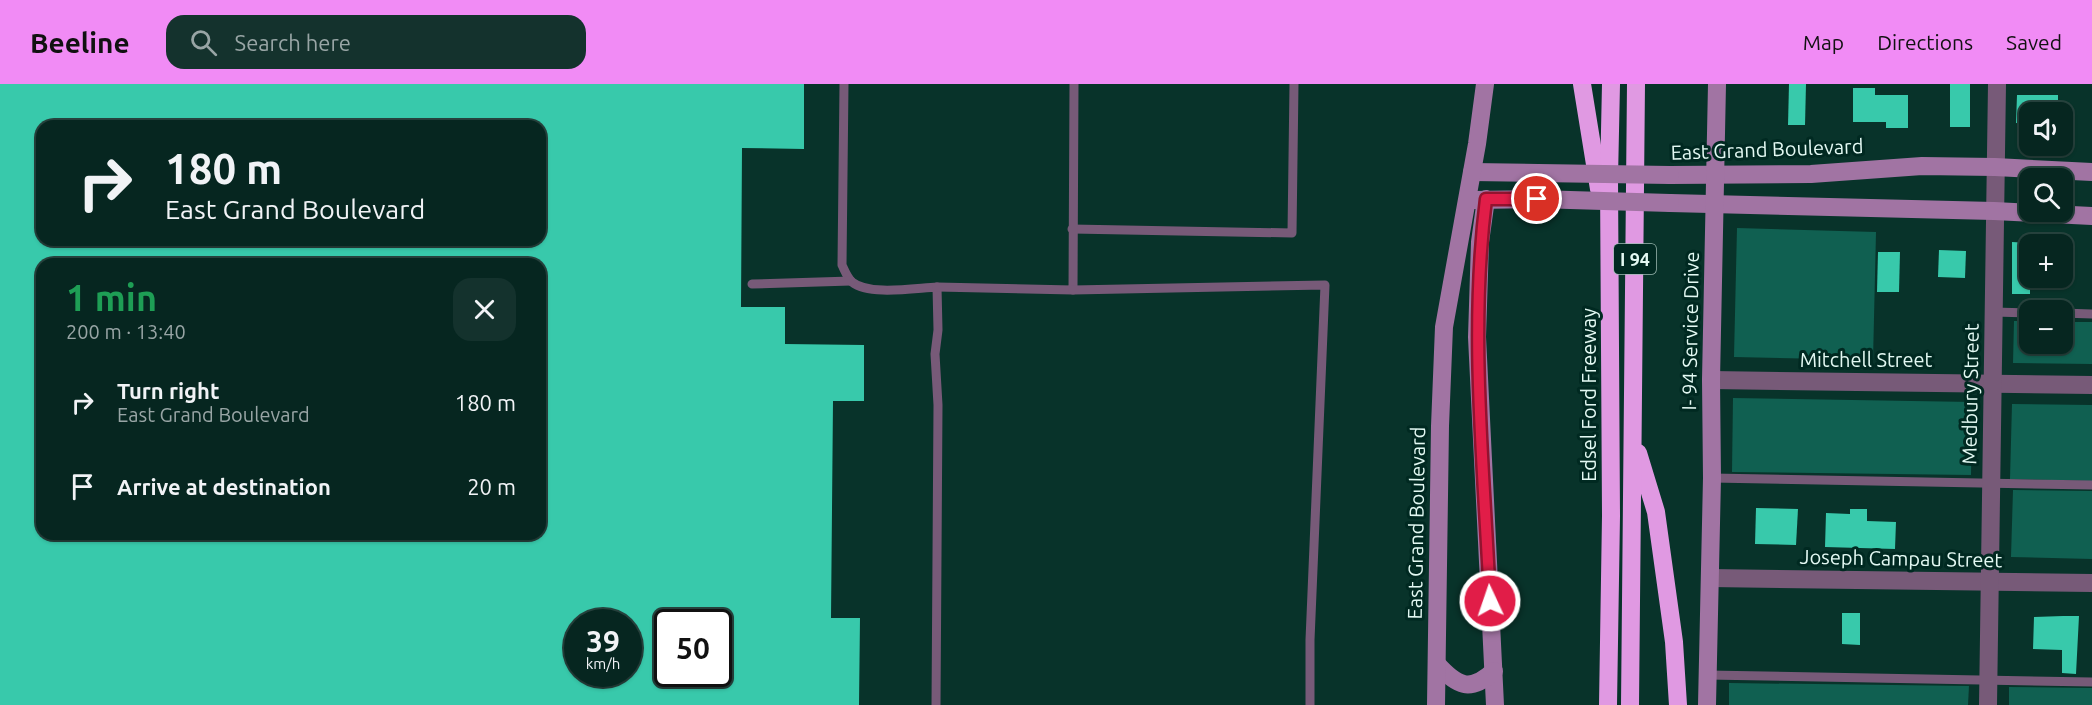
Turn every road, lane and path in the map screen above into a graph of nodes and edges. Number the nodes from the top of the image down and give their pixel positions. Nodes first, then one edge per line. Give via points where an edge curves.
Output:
1 (844, 84) edge
2 (1074, 84) edge
3 (1294, 84) edge
4 (1485, 84) edge
5 (1582, 84) edge
6 (1611, 84) edge
7 (1636, 84) edge
8 (1717, 84) edge
9 (1997, 84) edge
10 (1995, 167) junction
11 (1472, 172) junction
12 (2092, 172) edge
13 (1715, 175) junction
14 (1486, 199) junction
15 (1466, 200) junction
16 (1714, 203) junction
17 (1994, 211) junction
18 (2092, 216) edge
19 (1072, 230) junction
20 (1610, 243) junction
21 (850, 280) junction
22 (752, 284) dead end
23 (937, 287) junction
24 (1073, 290) junction
25 (1994, 312) junction
26 (2019, 313) edge
27 (2073, 313) edge
28 (2092, 314) edge
29 (1712, 380) junction
30 (1993, 382) junction
31 (2092, 385) edge
32 (1633, 433) junction
33 (1712, 478) junction
34 (1991, 483) junction
35 (2092, 485) edge
36 (1710, 578) junction
37 (1989, 582) junction
38 (2092, 583) edge
39 (1437, 664) junction
40 (1494, 671) junction
41 (1707, 675) junction
42 (1988, 681) junction
43 (2092, 682) edge
44 (936, 705) edge
45 (1310, 705) edge
46 (1436, 705) edge
47 (1495, 705) edge
48 (1608, 705) edge
49 (1630, 705) edge
50 (1678, 705) edge
51 (1707, 705) edge
52 (1988, 705) edge

1 - 21 lane via 842,265
2 - 19 lane
3 - 19 lane via 1292,233
4 - 11 main road
5 - 20 highway
6 - 20 highway, Edsel Ford Freeway / I 94
7 - 32 highway, I 94
8 - 13 main road, I- 94 Service Drive
9 - 10 street, Medbury Street
10 - 12 main road, East Grand Boulevard
10 - 13 main road, East Grand Boulevard via 1922,166 1811,174
10 - 17 street, Medbury Street
11 - 13 main road, East Grand Boulevard, bridge
11 - 15 main road, East Grand Boulevard
13 - 16 main road, I- 94 Service Drive
14 - 15 main road
14 - 16 main road, bridge
14 - 40 main road via 1477,338
15 - 39 main road, East Grand Boulevard via 1442,348
16 - 17 main road
16 - 29 main road, I- 94 Service Drive
17 - 18 main road
17 - 25 street, Medbury Street
19 - 24 lane
20 - 48 highway, Edsel Ford Freeway / I 94
21 - 22 lane
21 - 23 lane via 870,290
23 - 24 lane
23 - 44 lane
24 - 45 lane via 1325,285
25 - 26 lane
25 - 30 street, Medbury Street
27 - 28 lane
29 - 30 street, Mitchell Street
29 - 33 main road, I- 94 Service Drive
30 - 31 street, Mitchell Street
30 - 34 street, Medbury Street
32 - 49 highway, I 94
32 - 50 highway via 1656,512 1674,642
33 - 34 lane
33 - 36 main road, I- 94 Service Drive
34 - 35 lane
34 - 37 street, Medbury Street
36 - 37 street, Joseph Campau Street
36 - 41 main road, I- 94 Service Drive
37 - 38 street, Joseph Campau Street
37 - 42 street, Medbury Street
39 - 40 main road via 1455,681 1470,685
39 - 46 main road, East Grand Boulevard
40 - 47 main road
41 - 42 lane
41 - 51 main road, I- 94 Service Drive
42 - 43 lane
42 - 52 street, Medbury Street

